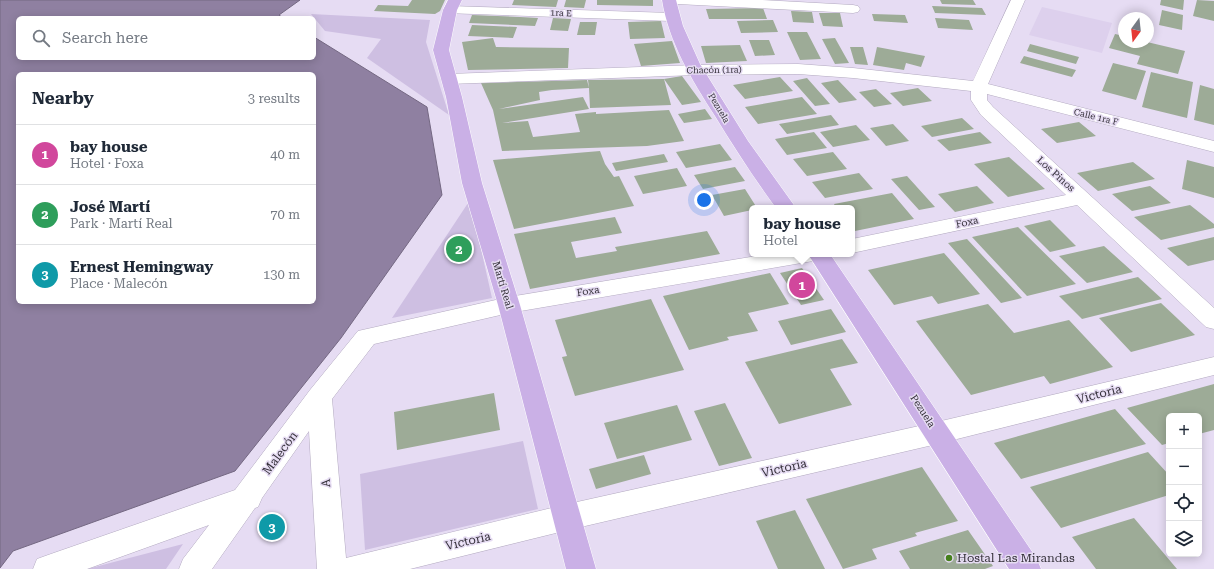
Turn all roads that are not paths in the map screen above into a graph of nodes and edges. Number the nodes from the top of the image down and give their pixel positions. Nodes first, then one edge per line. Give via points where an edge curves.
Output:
1 (669, 0) edge
2 (678, 0) edge
3 (1018, 0) edge
4 (453, 5) edge
5 (853, 9) dead end
6 (671, 17) junction
7 (696, 70) junction
8 (449, 79) junction
9 (978, 87) junction
10 (1214, 147) edge
11 (1082, 198) junction
12 (784, 205) edge
13 (855, 245) edge
14 (795, 257) edge
15 (821, 257) edge
16 (509, 305) junction
17 (1214, 321) edge
18 (366, 337) joint
19 (1214, 366) edge
20 (320, 397) junction
21 (937, 434) junction
22 (248, 498) junction
23 (568, 518) junction
24 (48, 569) edge
25 (194, 569) edge
26 (332, 569) edge
27 (353, 569) edge
28 (581, 569) edge
29 (1026, 569) edge

1 - 6 main road, Pezuela
2 - 5 street
3 - 9 street
4 - 6 street, 1ra E
4 - 8 main road, Martí Real via 441,50
6 - 7 main road, Pezuela
7 - 8 street, Chacón (1ra)
7 - 9 street, Chacón (1ra) via 798,69 919,79
7 - 12 main road, Pezuela via 734,132
8 - 16 main road, Martí Real via 472,183
9 - 10 street, Calle 1ra F
9 - 11 street, Los Pinos via 979,100 987,111
11 - 13 street, Foxa
11 - 17 street, Los Pinos
14 - 16 street, Foxa
15 - 21 main road, Pezuela
16 - 18 street, Foxa
16 - 23 main road, Martí Real
18 - 20 street, Malecón
19 - 21 street, Victoria
20 - 22 street, Malecón
20 - 26 street, A
21 - 23 street, Victoria
21 - 29 main road, Pezuela
22 - 24 street
22 - 25 street, Malecón
23 - 27 street, Victoria
23 - 28 main road, Martí Real

